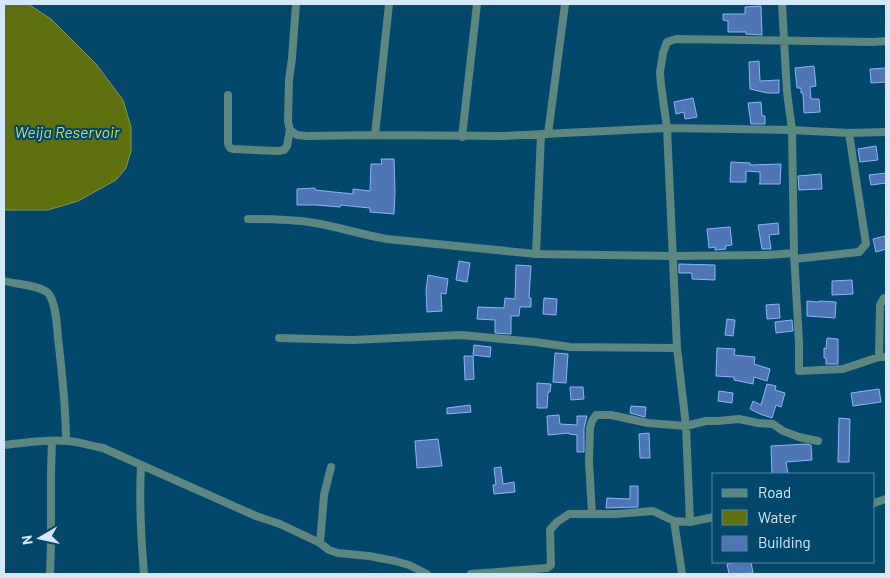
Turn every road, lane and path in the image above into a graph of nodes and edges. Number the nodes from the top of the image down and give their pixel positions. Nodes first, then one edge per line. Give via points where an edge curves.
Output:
1 (296, 4) edge
2 (389, 4) edge
3 (477, 4) edge
4 (564, 4) edge
5 (782, 4) edge
6 (886, 41) edge
7 (785, 42) junction
8 (228, 95) dead end
9 (667, 128) junction
10 (290, 130) junction
11 (792, 130) junction
12 (886, 132) edge
13 (849, 133) junction
14 (544, 134) junction
15 (374, 135) junction
16 (462, 137) junction
17 (248, 218) dead end
18 (536, 254) junction
19 (674, 256) junction
20 (794, 256) junction
21 (4, 281) edge
22 (886, 298) edge
23 (279, 338) dead end
24 (678, 348) junction
25 (883, 357) edge
26 (686, 426) junction
27 (52, 441) junction
28 (66, 441) junction
29 (818, 441) dead end
30 (4, 445) edge
31 (141, 466) junction
32 (331, 466) dead end
33 (592, 514) junction
34 (712, 517) edge
35 (674, 521) junction
36 (690, 522) junction
37 (320, 543) junction
38 (50, 574) edge
39 (144, 574) edge
40 (427, 574) edge
41 (471, 574) edge
42 (682, 574) edge

1 - 10 street via 289,80
2 - 15 street
3 - 16 street
4 - 14 street
5 - 7 street
6 - 7 street
7 - 9 street via 676,39 666,42 660,72
7 - 11 street
8 - 10 street via 230,148 284,150
9 - 11 street
9 - 14 street
9 - 19 street
10 - 15 street via 307,136
11 - 13 street
11 - 20 street
12 - 13 street
13 - 20 street via 866,244 859,252
14 - 16 street
14 - 18 street
15 - 16 street
17 - 18 street via 299,221 387,239
18 - 19 street
19 - 20 street
19 - 24 street
20 - 25 street via 799,371 843,369
21 - 28 street via 40,288 52,301 63,374
22 - 25 street via 880,306
23 - 24 street via 352,340 461,335 570,347
24 - 26 street
26 - 29 street via 706,420 739,419 773,424 799,437
26 - 33 street via 648,424 612,415 596,415 590,428
26 - 36 street
27 - 28 street
27 - 30 street
27 - 38 street
28 - 31 street via 103,448
31 - 37 street
31 - 39 street via 139,493
32 - 37 street via 324,494
33 - 35 street via 653,511
33 - 41 street via 569,514 550,530 550,565 547,568
34 - 36 street
35 - 36 street
35 - 42 street
37 - 40 street via 329,550 395,561

